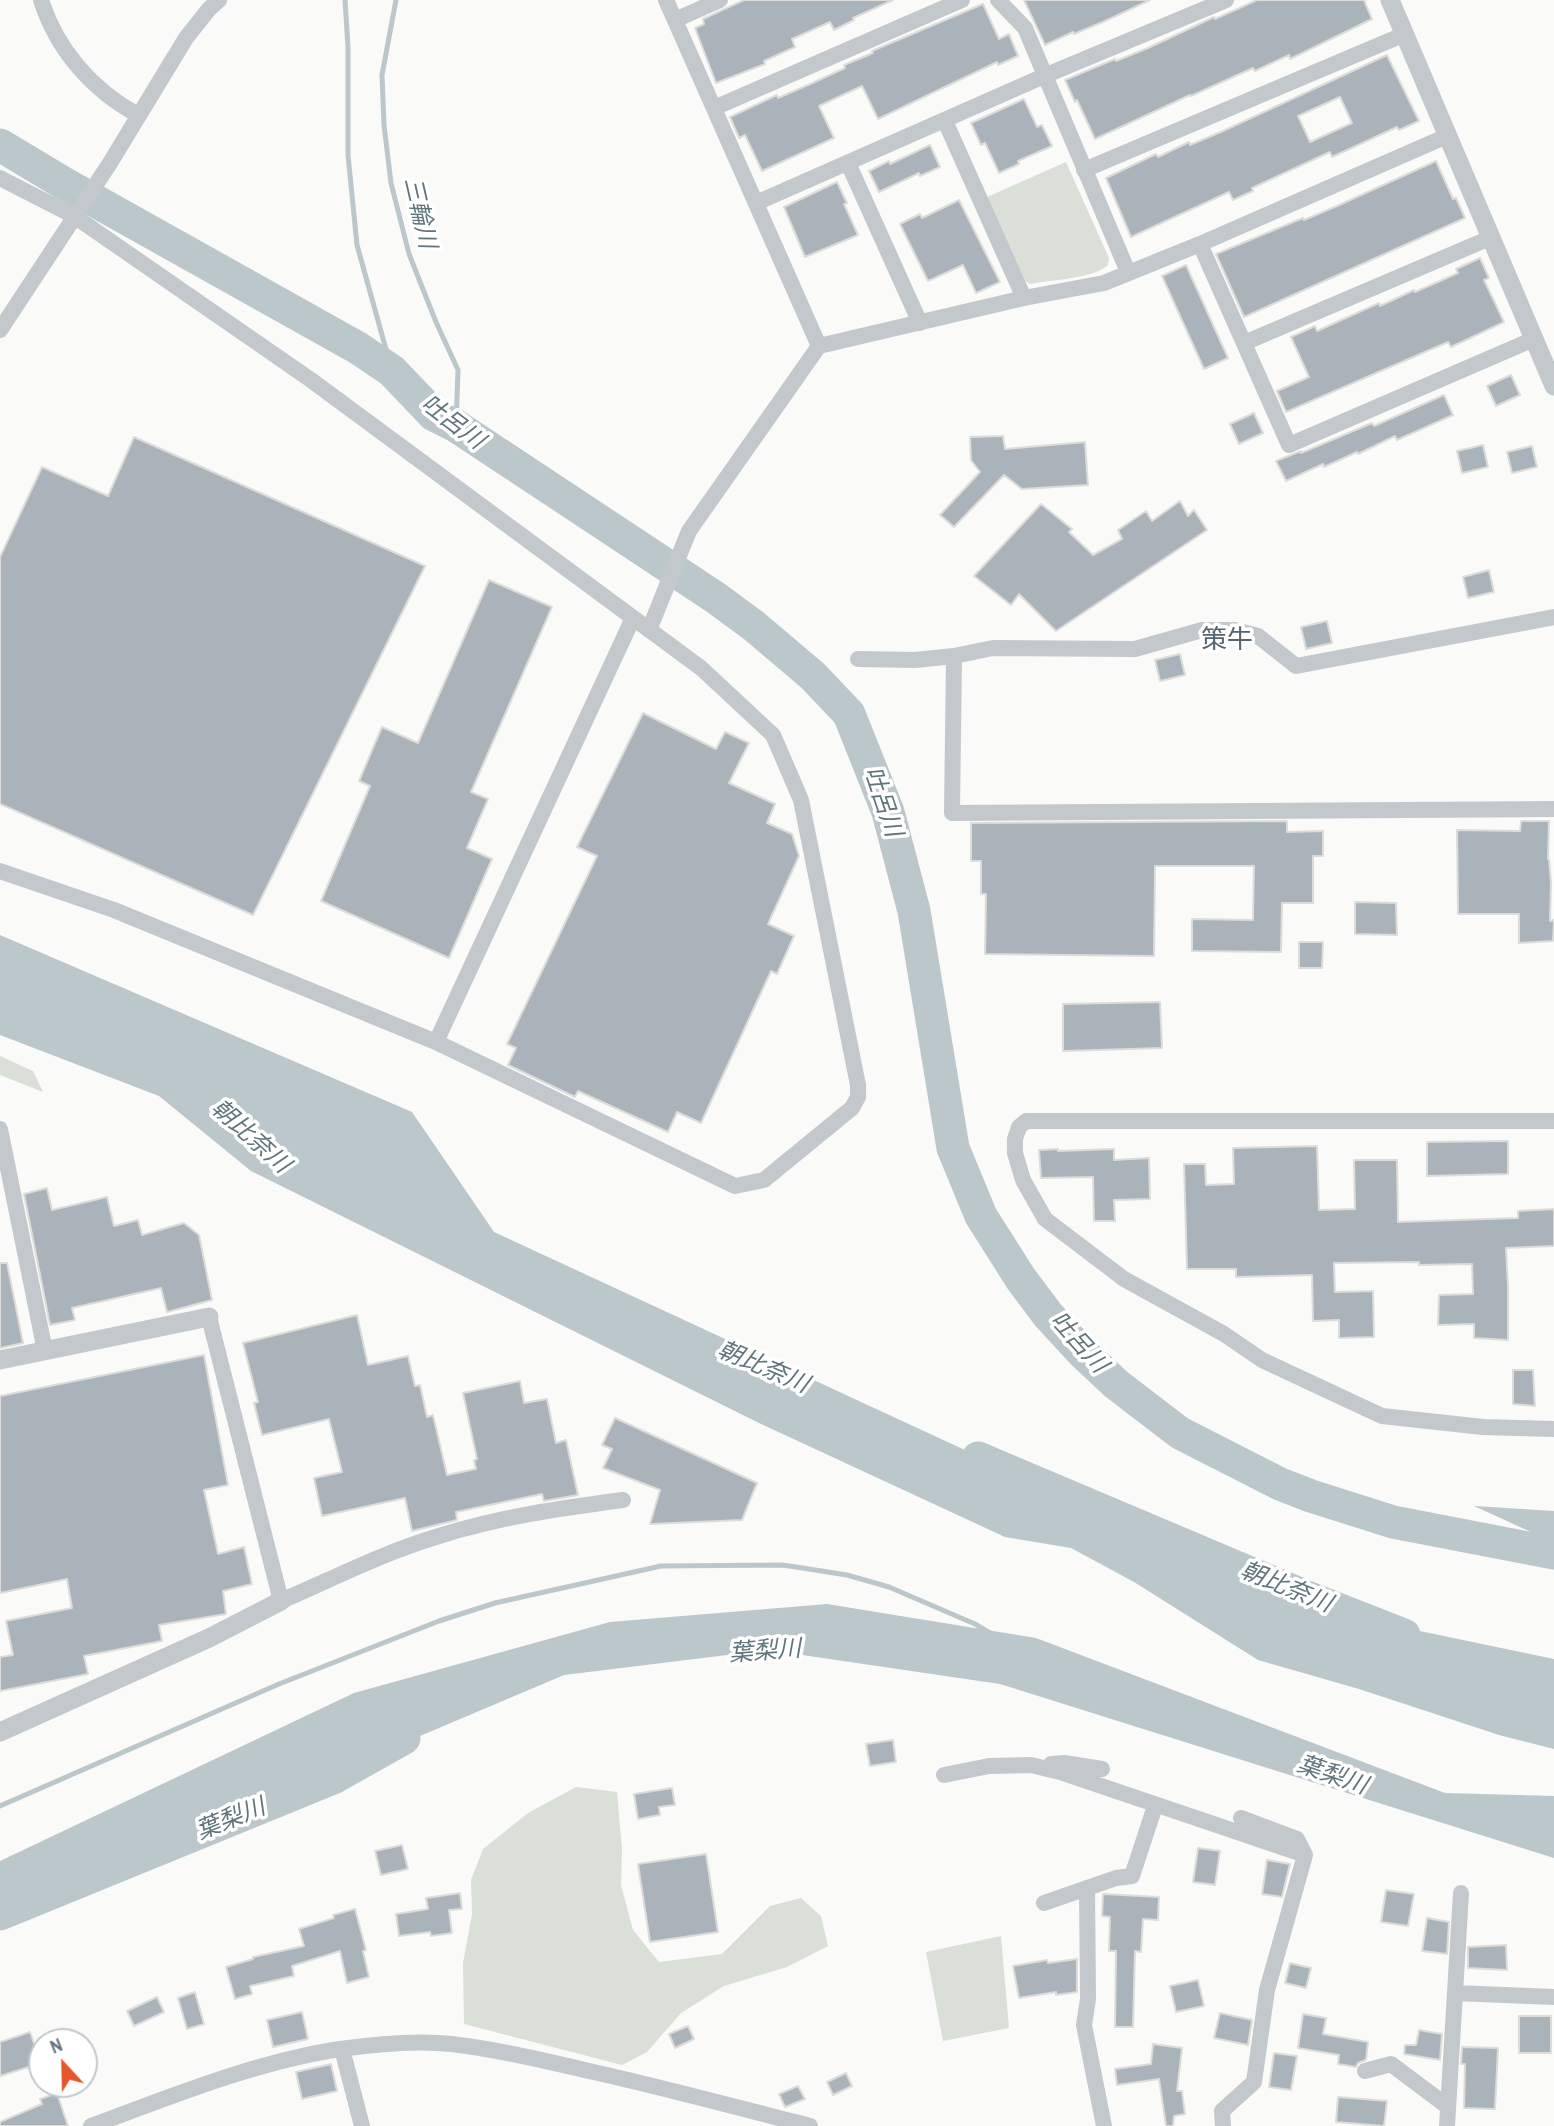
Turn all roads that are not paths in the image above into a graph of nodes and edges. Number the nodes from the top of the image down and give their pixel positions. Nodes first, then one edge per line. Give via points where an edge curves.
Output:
1 (41, 0) edge
2 (219, 0) edge
3 (666, 0) edge
4 (720, 0) edge
5 (962, 0) edge
6 (999, 0) edge
7 (1226, 0) edge
8 (1390, 0) edge
9 (675, 20) junction
10 (1405, 34) junction
11 (1044, 76) junction
12 (714, 108) junction
13 (138, 115) junction
14 (945, 121) junction
15 (1447, 136) junction
16 (848, 163) junction
17 (1084, 170) junction
18 (0, 178) edge
19 (756, 203) junction
20 (74, 216) junction
21 (1490, 238) junction
22 (1200, 244) junction
23 (1128, 272) junction
24 (1024, 298) junction
25 (920, 323) junction
26 (0, 330) edge
27 (1534, 339) junction
28 (1244, 343) junction
29 (820, 346) junction
30 (1554, 386) edge
31 (1554, 617) edge
32 (633, 618) junction
33 (649, 630) junction
34 (954, 656) junction
35 (858, 659) dead end
36 (1554, 809) edge
37 (0, 872) edge
38 (436, 1042) junction
39 (1554, 1121) edge
40 (0, 1129) edge
41 (209, 1317) joint
42 (45, 1351) junction
43 (0, 1360) edge
44 (1554, 1429) edge
45 (623, 1500) dead end
46 (281, 1601) junction
47 (0, 1732) edge
48 (1031, 1765) junction
49 (1102, 1769) dead end
50 (944, 1775) dead end
51 (1155, 1805) junction
52 (1241, 1818) dead end
53 (1305, 1854) junction
54 (1087, 1888) junction
55 (1461, 1893) dead end
56 (1044, 1903) dead end
57 (1455, 1993) junction
58 (1554, 1997) edge
59 (342, 2049) junction
60 (1365, 2071) dead end
61 (1447, 2106) junction
62 (92, 2126) edge
63 (362, 2126) edge
64 (810, 2126) edge
65 (1104, 2126) edge
66 (1223, 2126) edge
67 (1447, 2126) edge

1 - 13 street via 53,31 79,69
2 - 13 street via 186,38
3 - 9 street
4 - 9 street
5 - 12 street
6 - 11 street via 1025,28
7 - 11 street
8 - 10 street
9 - 12 street
10 - 15 street
10 - 17 street
11 - 14 street
11 - 17 street
12 - 19 street
13 - 20 street
14 - 16 street
14 - 24 street
15 - 21 street
15 - 22 street
16 - 19 street
16 - 25 street
17 - 23 street
18 - 20 street
19 - 29 street
20 - 26 street
20 - 32 street via 311,380
21 - 27 street
21 - 28 street
22 - 23 street
22 - 28 street
23 - 24 street via 1104,283
24 - 25 street
25 - 29 street
27 - 28 street via 1289,445
27 - 30 street
29 - 33 street via 689,531
31 - 34 street via 1296,666 1258,636 1202,629 1135,649 993,648
32 - 33 street
32 - 38 street
33 - 38 street via 701,668 773,735 801,800 858,1097 852,1108 764,1180 735,1186
34 - 35 street
34 - 36 street via 952,813
37 - 38 street via 114,910
39 - 44 street via 1026,1121 1015,1139 1023,1180 1045,1219 1124,1279 1262,1360 1382,1416
40 - 42 street
41 - 42 street
41 - 46 street
42 - 43 street
45 - 46 street via 498,1520 436,1537
46 - 47 street
48 - 49 street via 1064,1763
48 - 50 street via 989,1766
48 - 51 street
51 - 53 street
51 - 54 street via 1132,1876
52 - 53 street via 1297,1839
53 - 66 street via 1268,1990 1254,2082 1222,2111
54 - 56 street
54 - 65 street via 1084,2025
55 - 57 street
57 - 58 street
57 - 61 street
59 - 62 street via 249,2070
59 - 63 street
59 - 64 street via 450,2044 513,2054
60 - 61 street via 1391,2064
61 - 67 street

